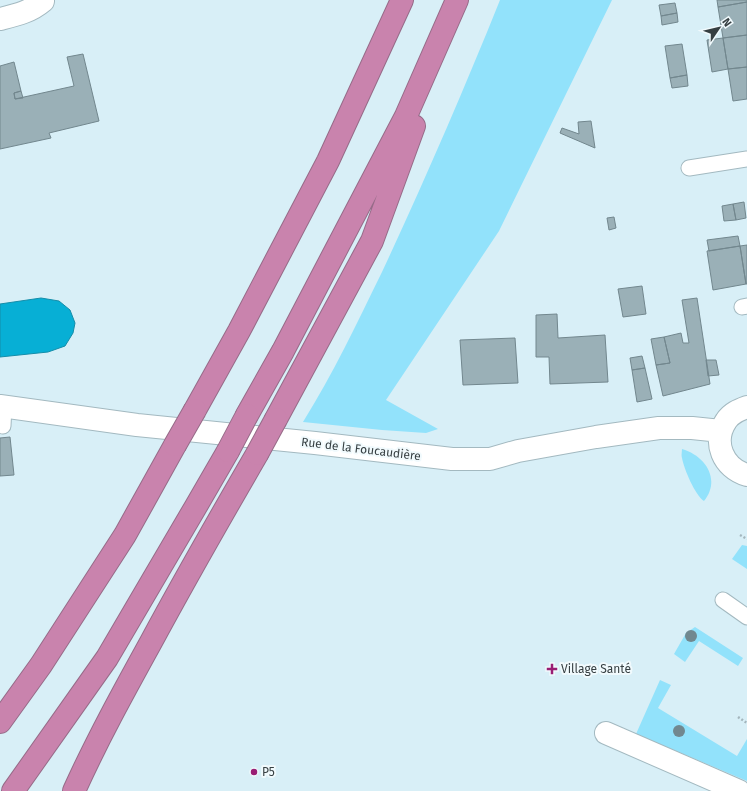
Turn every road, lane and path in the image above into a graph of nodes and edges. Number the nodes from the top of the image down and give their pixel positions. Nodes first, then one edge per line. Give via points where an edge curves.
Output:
1 (44, 0) edge
2 (402, 0) edge
3 (457, 0) edge
4 (461, 0) edge
5 (0, 19) edge
6 (747, 158) edge
7 (689, 168) dead end
8 (747, 407) edge
9 (2, 413) edge
10 (721, 431) junction
11 (747, 475) edge
12 (740, 535) dead end
13 (747, 539) edge
14 (723, 600) dead end
15 (747, 617) edge
16 (41, 665) junction
17 (0, 712) edge
18 (738, 717) dead end
19 (0, 722) edge
20 (747, 723) edge
21 (606, 733) dead end
22 (13, 791) edge
23 (74, 791) edge
24 (739, 791) edge

1 - 5 street via 19,15
2 - 16 highway, bridge via 328,161 239,331 125,535
3 - 22 highway, bridge via 406,116 228,451 107,658
4 - 23 highway, bridge via 372,241 276,419 120,697
6 - 7 lane
8 - 10 street via 727,420
9 - 10 street, Rue de la Foucaudière via 452,459 490,459 518,451 659,428
10 - 11 street via 723,456 729,466
12 - 13 path
14 - 15 lane
16 - 17 highway
16 - 19 highway
18 - 20 path
21 - 24 street

